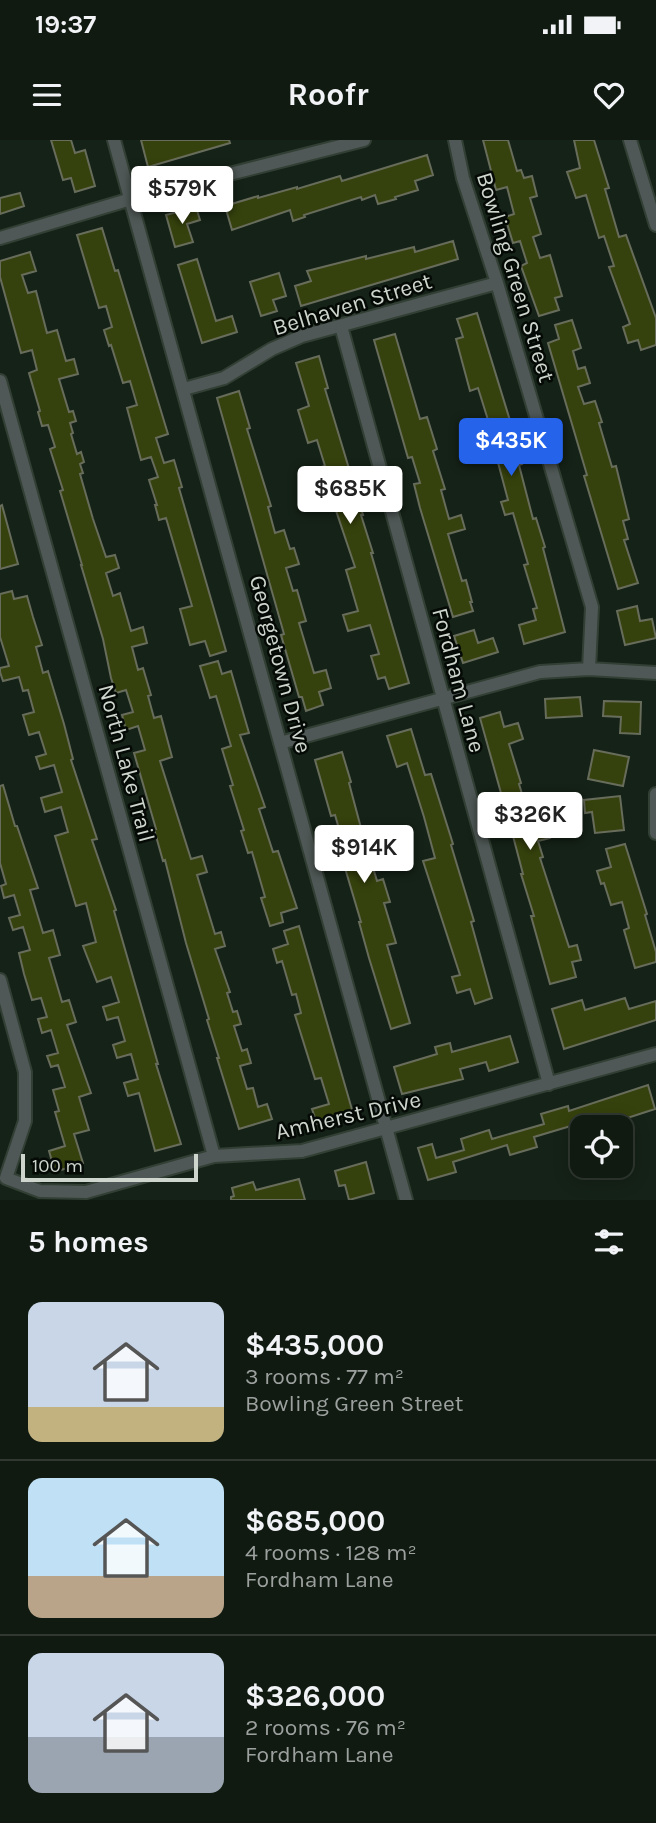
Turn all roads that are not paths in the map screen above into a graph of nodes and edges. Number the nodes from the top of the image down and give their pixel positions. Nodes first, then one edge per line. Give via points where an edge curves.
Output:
1 (114, 140) edge
2 (364, 140) edge
3 (455, 140) edge
4 (631, 140) edge
5 (131, 199) junction
6 (656, 225) edge
7 (0, 238) edge
8 (497, 283) junction
9 (341, 326) junction
10 (0, 381) edge
11 (184, 389) junction
12 (589, 670) junction
13 (656, 673) edge
14 (443, 700) junction
15 (280, 743) junction
16 (656, 794) edge
17 (656, 833) edge
18 (0, 980) edge
19 (656, 1054) edge
20 (549, 1084) junction
21 (386, 1130) junction
22 (214, 1156) junction
23 (406, 1200) edge

1 - 5 street, Georgetown Drive
2 - 5 street
3 - 8 street, Bowling Green Street
4 - 6 street
5 - 7 street
5 - 11 street, Georgetown Drive
8 - 9 street, Belhaven Street
8 - 12 street, Bowling Green Street via 592,607
9 - 11 street, Belhaven Street via 302,336 224,378
9 - 14 street, Fordham Lane
10 - 22 street, North Lake Trail
11 - 15 street, Georgetown Drive
12 - 13 street
12 - 14 street via 540,672
14 - 15 street
14 - 20 street, Fordham Lane
15 - 21 street, Georgetown Drive
16 - 17 street
18 - 22 street, Amherst Drive via 25,1072 25,1121 6,1178 40,1191 86,1192
19 - 20 street, Amherst Drive
20 - 21 street, Amherst Drive
21 - 22 street, Amherst Drive via 302,1151
21 - 23 street, Georgetown Drive

